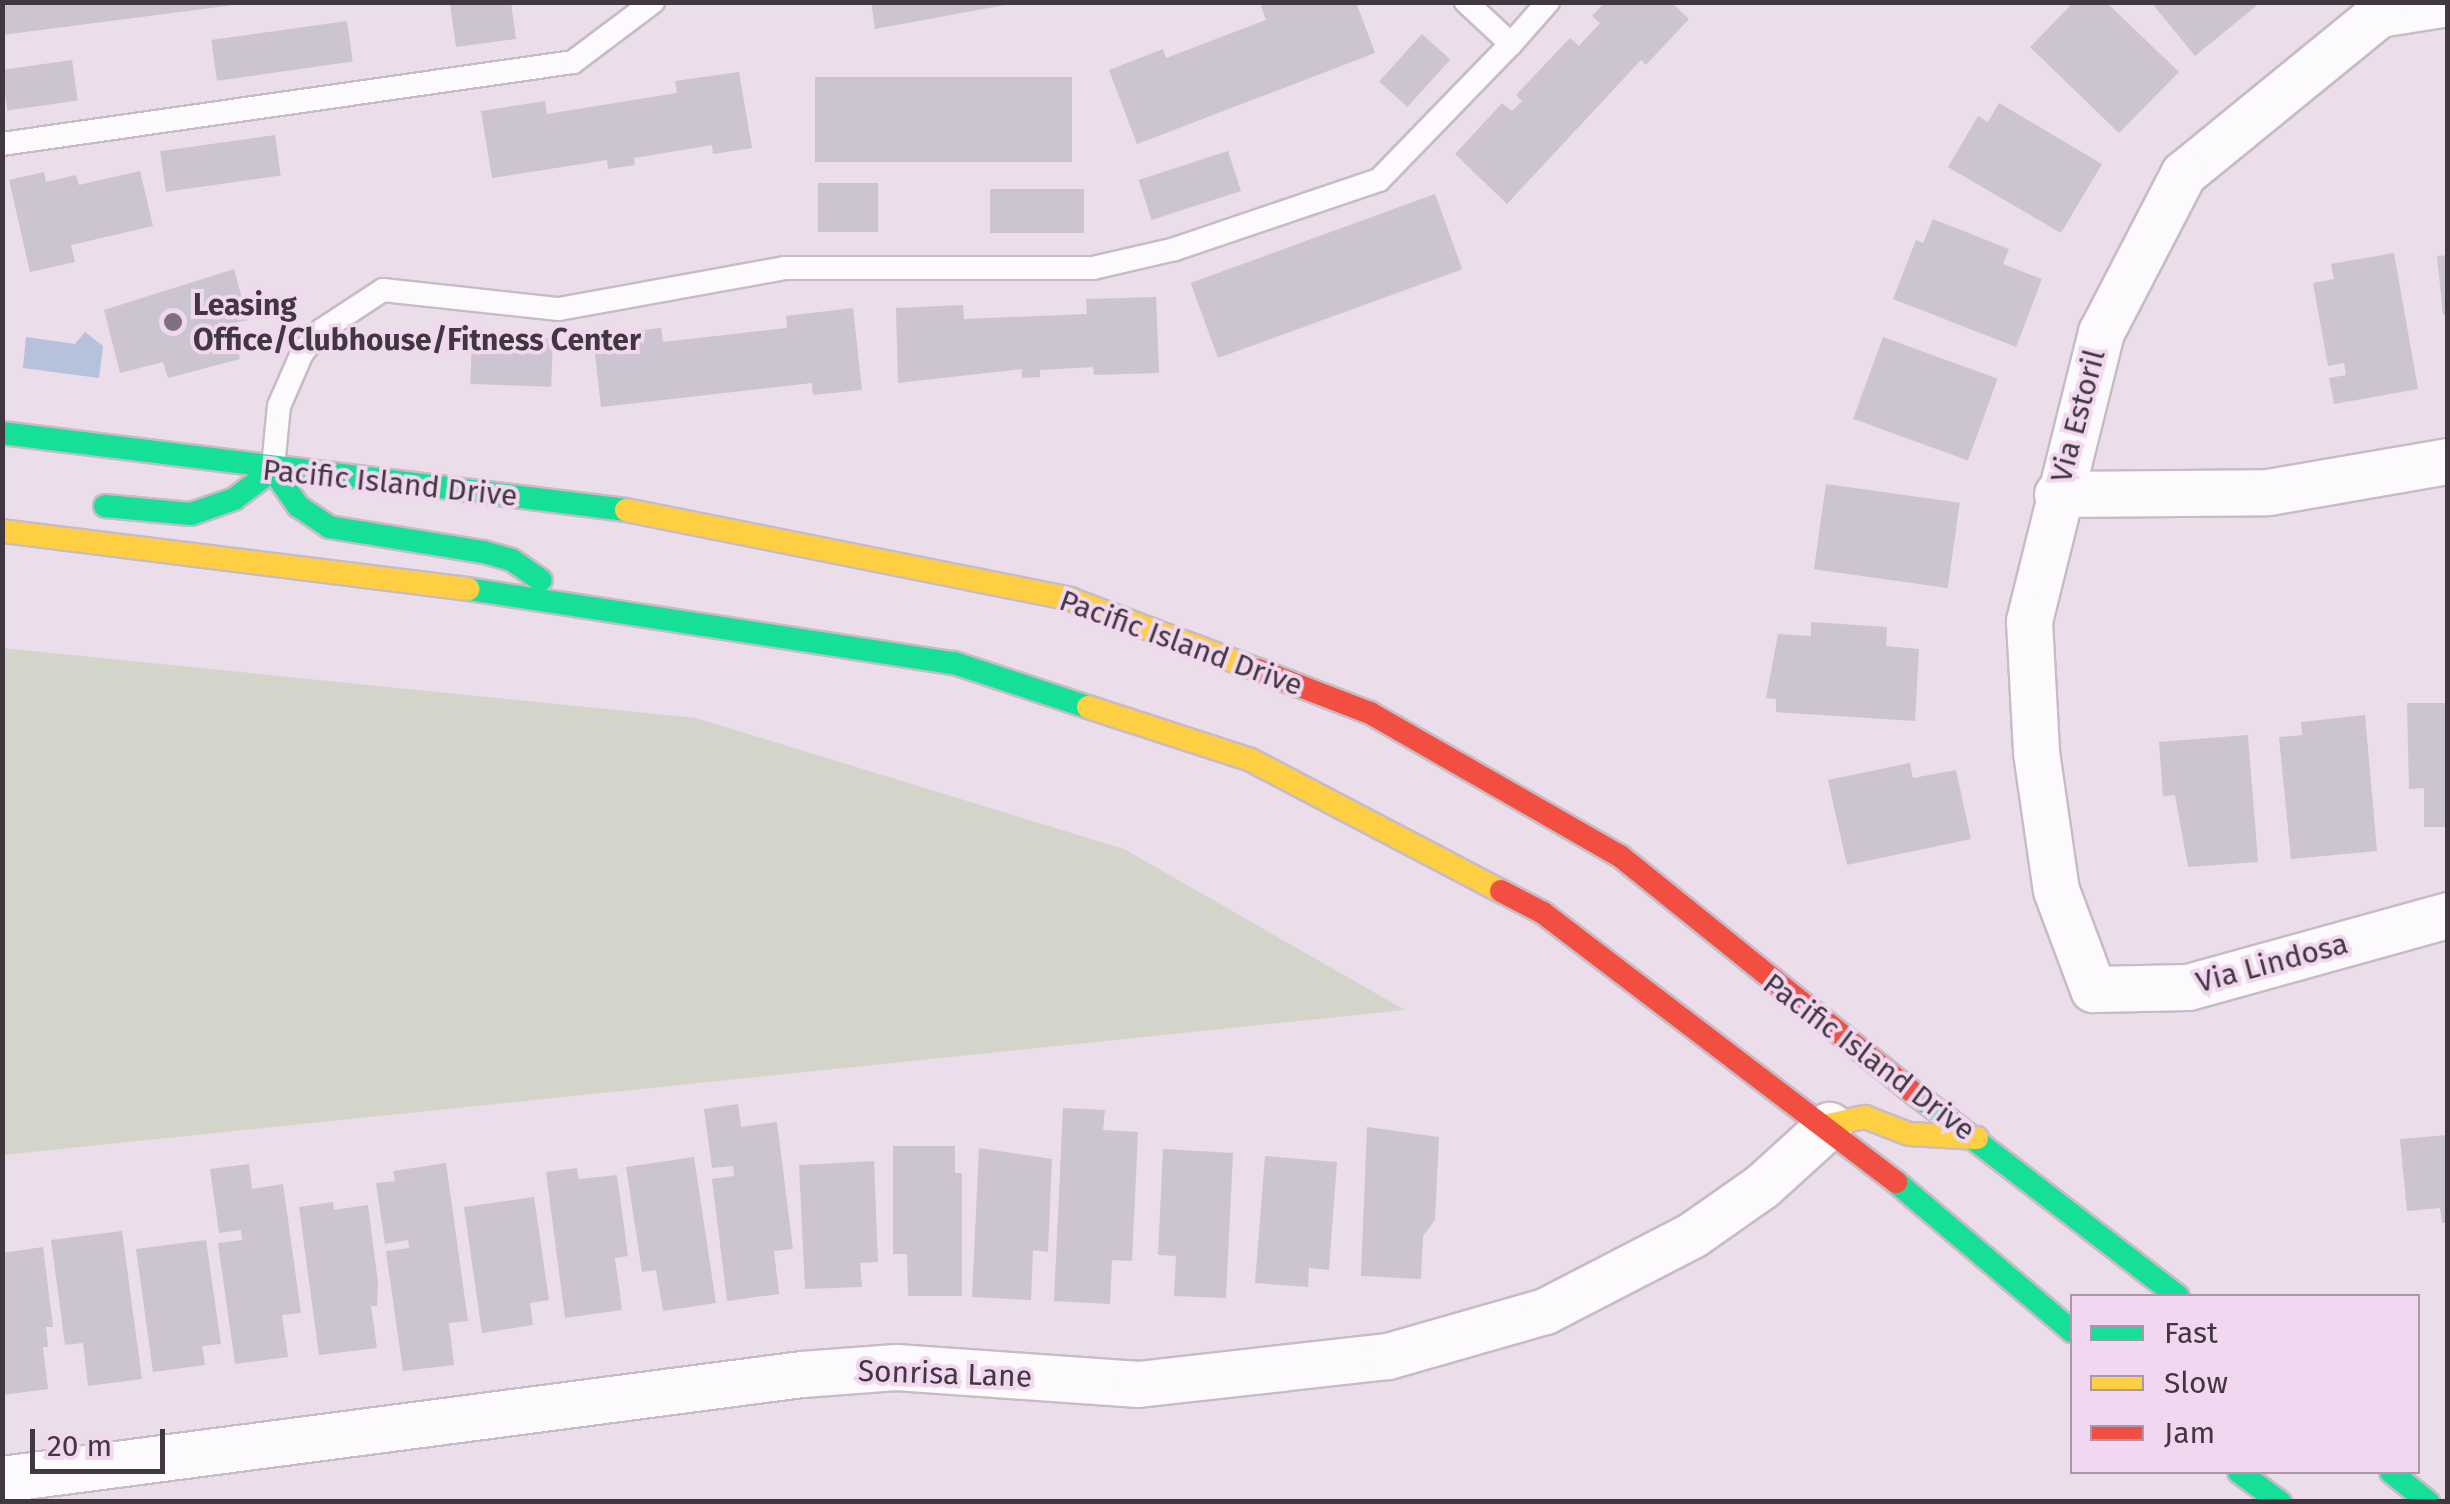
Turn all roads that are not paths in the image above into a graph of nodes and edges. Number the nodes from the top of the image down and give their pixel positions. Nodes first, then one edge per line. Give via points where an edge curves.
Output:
1 (654, 2) edge
2 (1466, 2) edge
3 (1548, 2) edge
4 (2448, 2) edge
5 (1511, 44) junction
6 (2, 144) edge
7 (2, 433) edge
8 (2448, 461) edge
9 (272, 470) junction
10 (2056, 494) junction
11 (79, 503) dead end
12 (2, 531) edge
13 (553, 600) junction
14 (2448, 915) edge
15 (1766, 980) junction
16 (2093, 989) joint
17 (1791, 1031) dead end
18 (1825, 1108) junction
19 (1977, 1138) junction
20 (2175, 1294) edge
21 (2070, 1329) edge
22 (2243, 1474) edge
23 (2393, 1474) edge
24 (2, 1480) edge
25 (2280, 1502) edge
26 (2428, 1502) edge

1 - 6 lane via 573,62
2 - 5 lane
3 - 5 lane
4 - 10 street, Via Estoril via 2379,14 2183,174 2101,332
5 - 9 lane via 1379,180 1175,249 1094,268 784,268 559,309 383,290 322,330 302,353 279,406
7 - 9 main road, Pacific Island Drive
8 - 10 street via 2268,492
9 - 11 main road via 234,500 192,514
9 - 13 main road via 298,506 329,527 512,560 531,569
9 - 15 main road, Pacific Island Drive via 618,508 1070,598 1370,713 1620,856
10 - 16 street, Via Estoril via 2029,621 2036,752 2056,890
12 - 13 main road
13 - 18 main road via 954,663 1251,760 1542,913
14 - 16 street, Via Lindosa via 2188,987
15 - 17 main road
15 - 19 main road, Pacific Island Drive
18 - 19 main road via 1908,1134
18 - 21 main road
18 - 24 street, Sonrisa Lane via 1762,1186 1692,1236 1545,1311 1388,1356 1138,1384 896,1367 802,1374
19 - 20 main road, Pacific Island Drive
22 - 25 main road
23 - 26 main road

